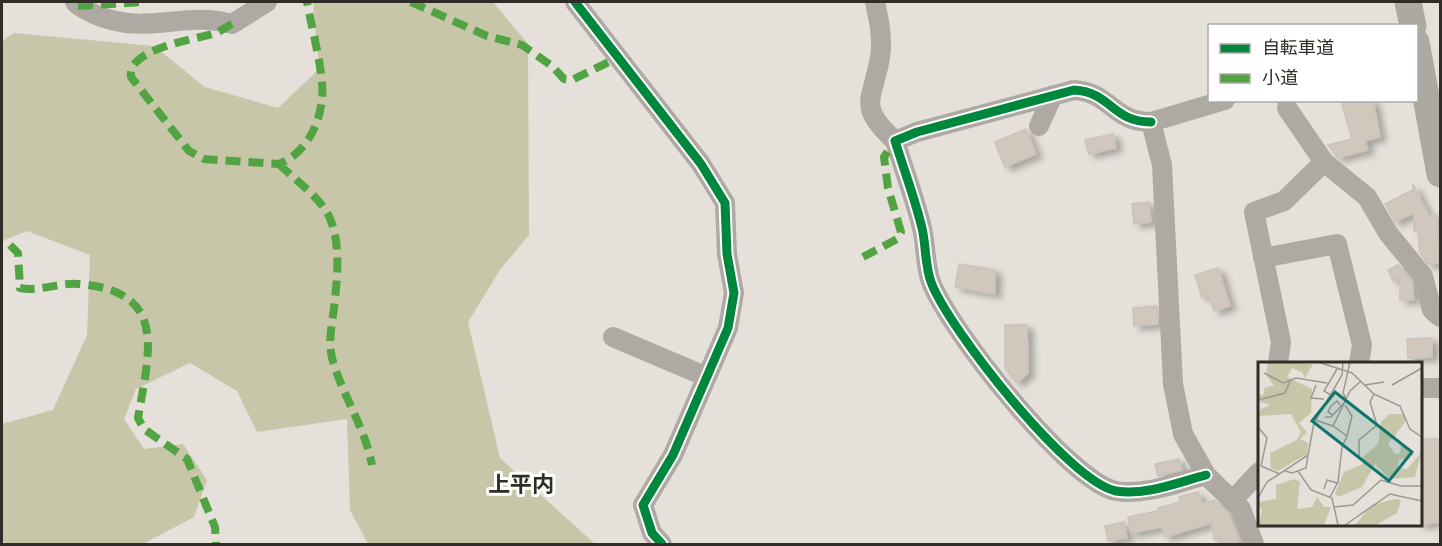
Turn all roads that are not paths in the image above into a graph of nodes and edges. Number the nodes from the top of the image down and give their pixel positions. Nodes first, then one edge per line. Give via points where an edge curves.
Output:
1 (75, 2) edge
2 (267, 2) edge
3 (575, 2) edge
4 (875, 2) edge
5 (1408, 2) edge
6 (1413, 24) edge
7 (1418, 51) edge
8 (1053, 95) junction
9 (1218, 102) edge
10 (1284, 103) edge
11 (1151, 122) junction
12 (1039, 126) dead end
13 (895, 141) junction
14 (1324, 162) junction
15 (1440, 174) edge
16 (1263, 258) junction
17 (1440, 317) edge
18 (613, 337) dead end
19 (1278, 362) edge
20 (1359, 362) edge
21 (707, 377) junction
22 (1421, 388) edge
23 (1440, 388) edge
24 (1206, 475) junction
25 (1258, 476) edge
26 (1233, 500) junction
27 (662, 544) edge
28 (1254, 544) edge

1 - 2 street via 105,18 137,26 211,19 232,24
3 - 21 street via 701,164 725,203 727,254 734,293 728,328
4 - 13 street via 880,58 871,84 870,108 880,127
5 - 6 main road
7 - 15 main road
8 - 11 street via 1088,90 1103,97 1121,116
8 - 12 street
8 - 13 street
9 - 11 street
10 - 14 street
11 - 24 street via 1162,165 1173,384 1183,434
13 - 24 street via 922,229 930,282 948,314 1027,419 1090,477 1116,491 1141,491
14 - 16 street via 1284,201 1254,212
14 - 17 street via 1367,197 1388,233 1423,276 1432,310
16 - 19 street via 1281,342
16 - 20 street via 1337,244 1362,345
18 - 21 street
21 - 27 street via 673,455 643,505 652,533
22 - 23 street
24 - 26 street
25 - 26 street
26 - 28 street via 1241,509

